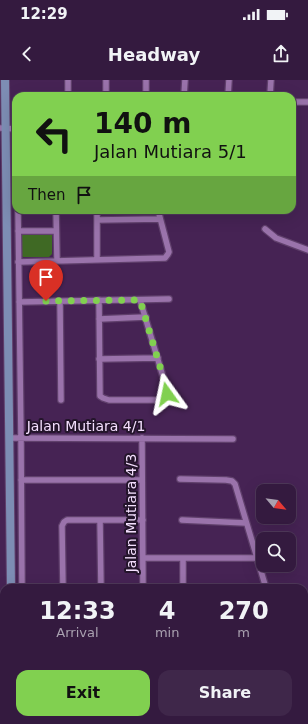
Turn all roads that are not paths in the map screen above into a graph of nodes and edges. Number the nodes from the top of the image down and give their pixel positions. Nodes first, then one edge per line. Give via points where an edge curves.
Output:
1 (5, 80) edge
2 (68, 80) edge
3 (106, 80) edge
4 (146, 80) edge
5 (185, 80) edge
6 (229, 80) edge
7 (271, 80) edge
8 (68, 92) edge
9 (106, 92) edge
10 (146, 92) edge
11 (184, 92) edge
12 (228, 92) edge
13 (270, 92) edge
14 (296, 102) edge
15 (308, 102) edge
16 (3, 128) edge
17 (18, 214) edge
18 (56, 214) edge
19 (97, 214) edge
20 (159, 214) edge
21 (160, 219) junction
22 (97, 220) junction
23 (265, 229) dead end
24 (18, 231) junction
25 (56, 231) junction
26 (308, 250) edge
27 (97, 259) junction
28 (57, 260) junction
29 (18, 262) junction
30 (99, 300) junction
31 (140, 300) junction
32 (169, 300) dead end
33 (60, 301) junction
34 (19, 302) junction
35 (146, 317) junction
36 (99, 319) junction
37 (158, 358) junction
38 (99, 360) junction
39 (61, 400) dead end
40 (10, 438) junction
41 (21, 438) junction
42 (142, 438) junction
43 (233, 439) dead end
44 (180, 479) dead end
45 (21, 480) junction
46 (142, 480) junction
47 (100, 520) junction
48 (142, 520) junction
49 (182, 520) dead end
50 (246, 523) junction
51 (256, 555) edge
52 (143, 558) junction
53 (184, 558) junction
54 (256, 558) edge
55 (261, 572) edge
56 (12, 584) edge
57 (22, 584) edge
58 (63, 584) edge
59 (101, 584) edge
60 (143, 584) edge
61 (183, 584) edge
62 (265, 584) edge

1 - 16 street
2 - 8 street
3 - 9 street
4 - 10 street
5 - 11 street
6 - 12 street
7 - 13 street
14 - 15 street
16 - 40 street
17 - 24 street
18 - 25 street
19 - 22 street
20 - 21 street
21 - 22 street
21 - 27 street via 169,252 165,258
22 - 27 street
23 - 26 street via 276,238
24 - 25 street
24 - 29 street
25 - 28 street
27 - 28 street
28 - 29 street
29 - 34 street
30 - 31 street
30 - 33 street
30 - 36 street
31 - 32 street
31 - 35 street
33 - 34 street
33 - 39 street
34 - 41 street
35 - 36 street
35 - 37 street
36 - 38 street
37 - 38 street
37 - 38 street via 167,390 167,396 163,400 103,398 100,394
40 - 41 street, Jalan Mutiara 4/1
40 - 56 street
41 - 42 street, Jalan Mutiara 4/1
41 - 45 street
42 - 43 street, Jalan Mutiara 4/1
42 - 46 street, Jalan Mutiara 4/3
44 - 50 street via 232,482 235,484
45 - 46 street
45 - 57 street
46 - 48 street, Jalan Mutiara 4/3
47 - 48 street
47 - 58 street via 64,522
47 - 59 street
48 - 52 street, Jalan Mutiara 4/3
49 - 50 street
50 - 51 street
52 - 53 street
52 - 60 street, Jalan Mutiara 4/3
53 - 54 street
53 - 61 street
55 - 62 street

